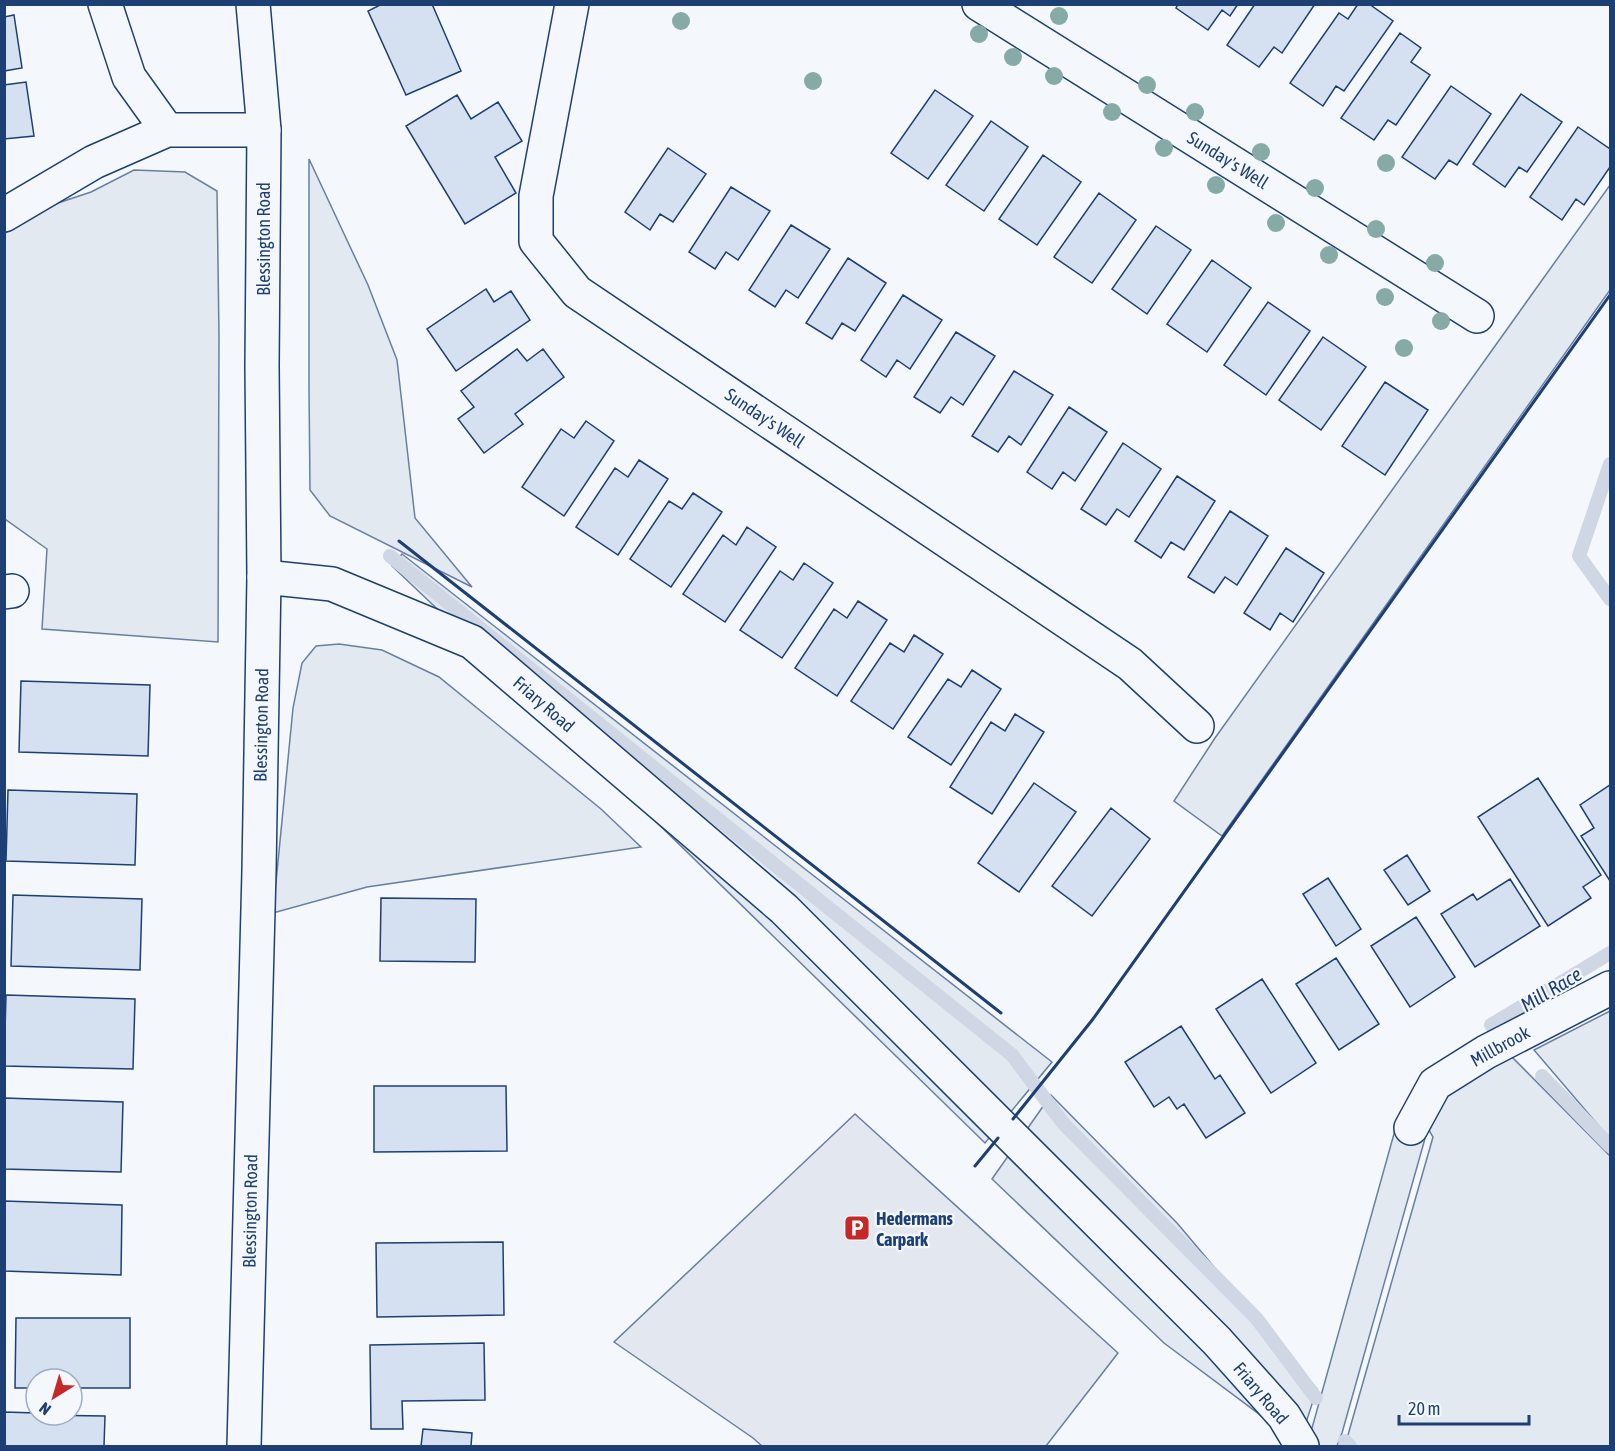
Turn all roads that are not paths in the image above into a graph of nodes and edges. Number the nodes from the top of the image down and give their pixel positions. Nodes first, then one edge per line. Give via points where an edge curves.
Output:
1 (105, 4) edge
2 (253, 4) edge
3 (572, 4) edge
4 (979, 4) edge
5 (167, 130) junction
6 (264, 130) junction
7 (4, 215) edge
8 (1477, 316) dead end
9 (264, 577) junction
10 (1197, 726) dead end
11 (1611, 988) edge
12 (1411, 1128) dead end
13 (244, 1446) edge
14 (1302, 1446) edge

1 - 5 street via 129,77
2 - 6 street, Blessington Road
3 - 10 street, Sunday's Well via 536,196 536,240 578,292 1130,664
4 - 8 street, Sunday's Well
5 - 6 street
5 - 7 street via 94,162
6 - 9 street, Blessington Road
9 - 13 street, Blessington Road
9 - 14 street, Friary Road via 332,584 472,642 783,909 1217,1341 1284,1416
11 - 12 street, Millbrook via 1486,1052 1435,1084

